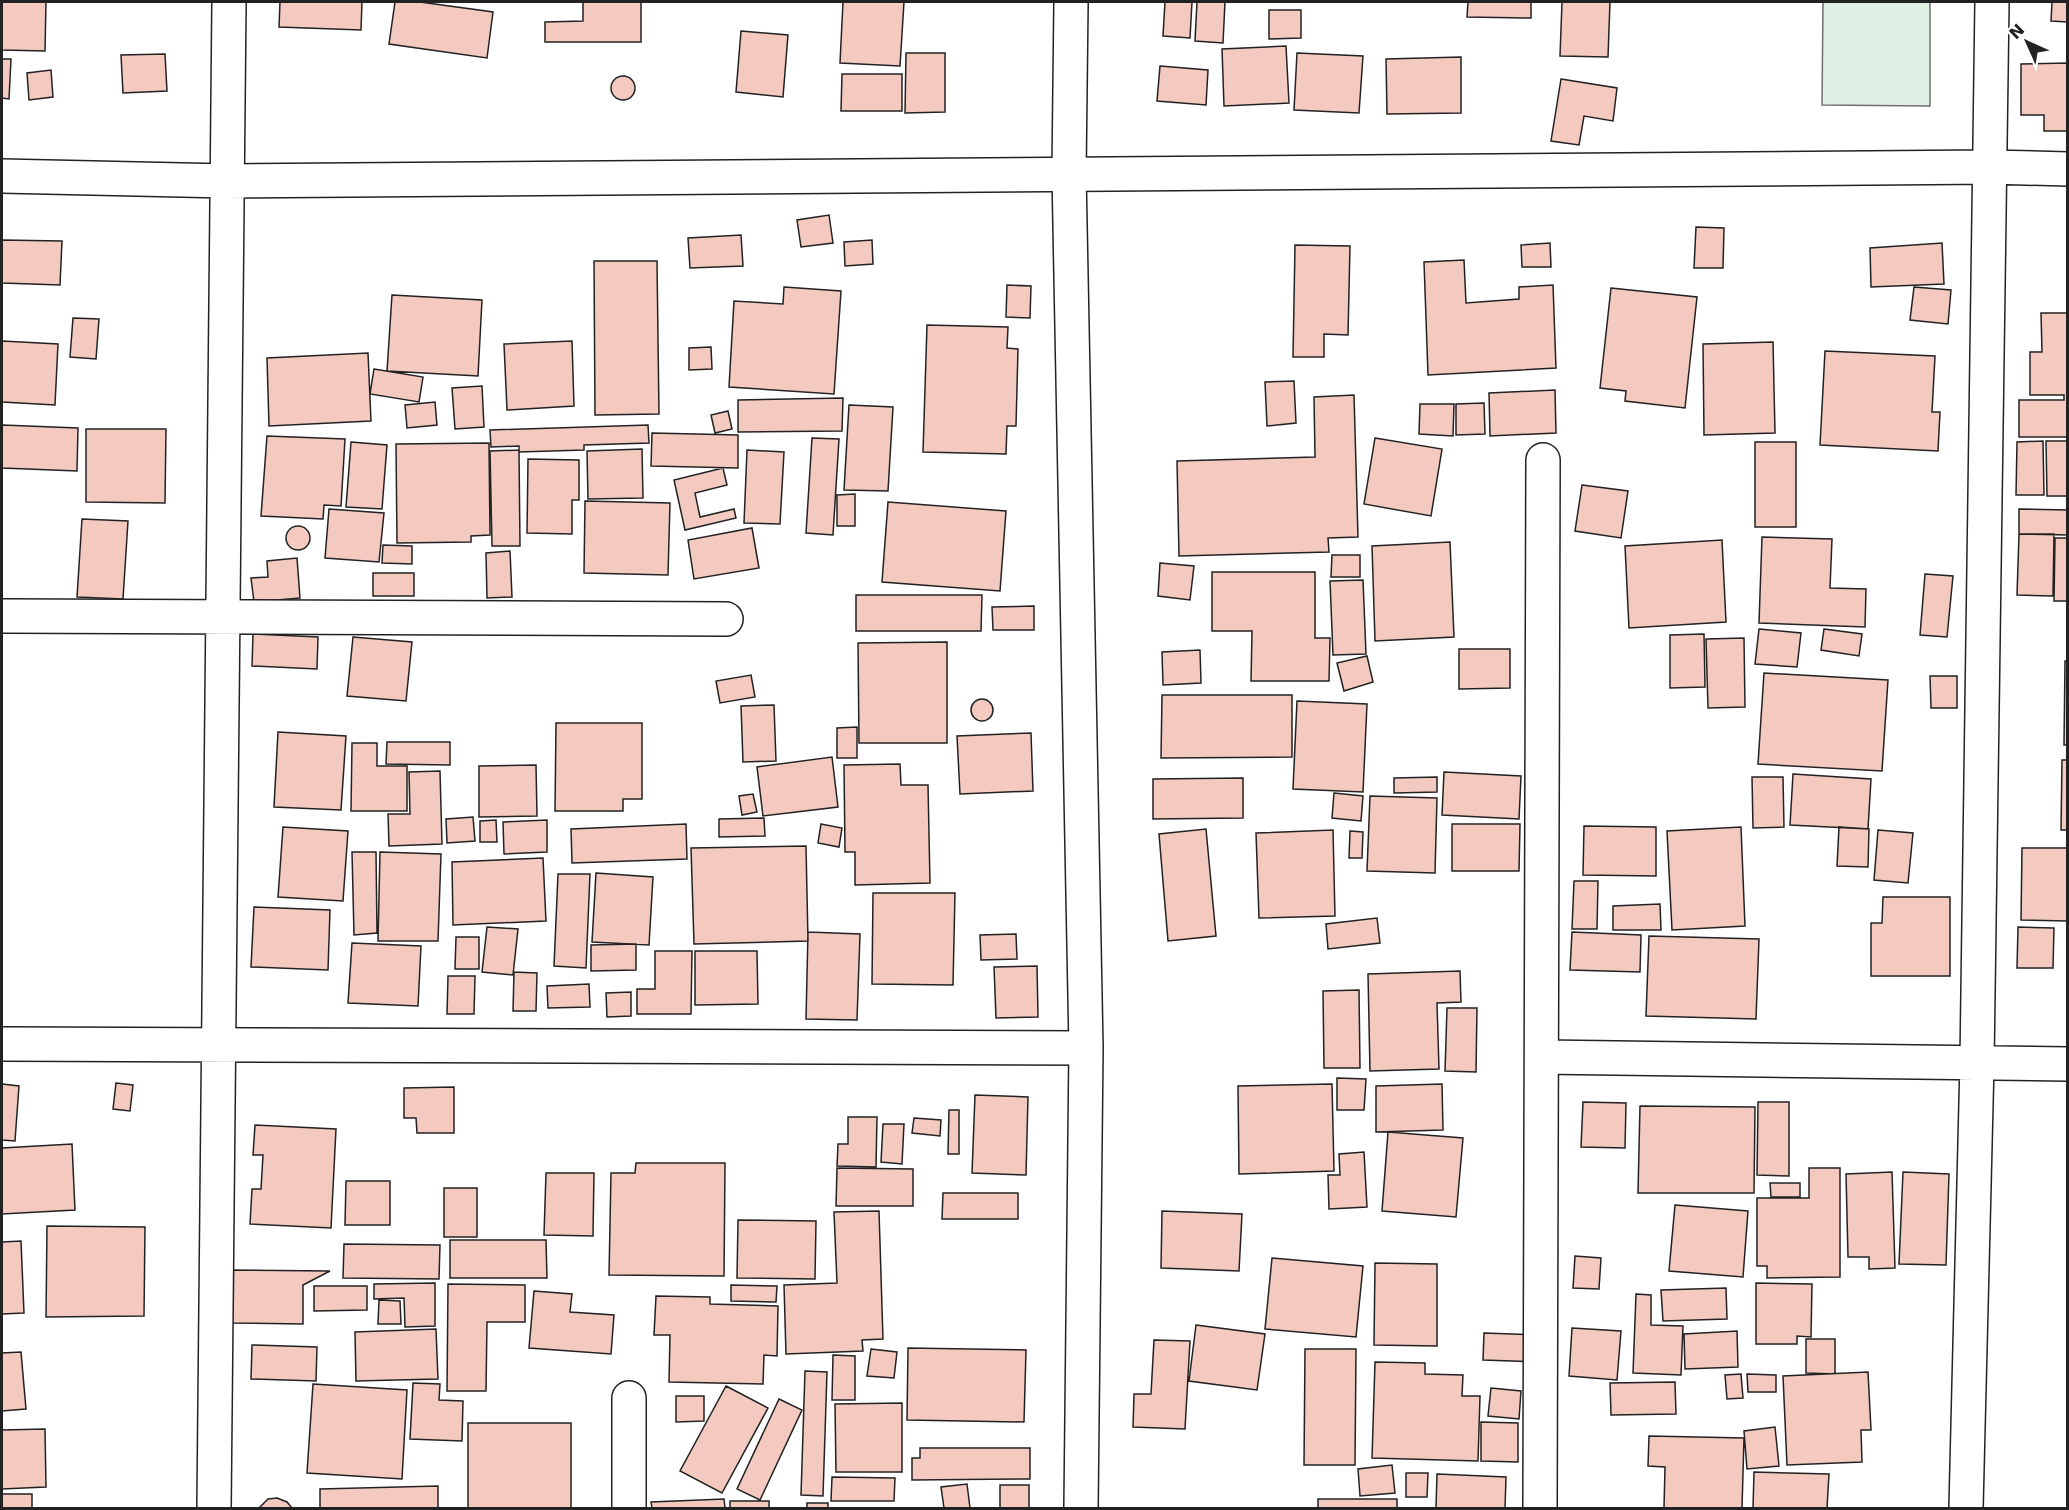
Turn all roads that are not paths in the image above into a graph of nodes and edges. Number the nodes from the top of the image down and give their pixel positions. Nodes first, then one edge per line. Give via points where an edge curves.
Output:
1 (229, 2) edge
2 (1071, 2) edge
3 (1992, 2) edge
4 (1990, 167) junction
5 (2067, 169) edge
6 (1069, 173) junction
7 (2, 176) edge
8 (227, 181) junction
9 (1543, 460) dead end
10 (2, 616) edge
11 (222, 618) junction
12 (726, 619) dead end
13 (2, 1044) edge
14 (218, 1044) junction
15 (1086, 1048) junction
16 (1542, 1057) junction
17 (1977, 1063) junction
18 (2067, 1064) edge
19 (629, 1398) dead end
20 (214, 1509) edge
21 (629, 1509) edge
22 (1081, 1509) edge
23 (1540, 1509) edge
24 (1966, 1509) edge

1 - 8 street
2 - 6 street
3 - 4 street
4 - 5 street
4 - 6 street
4 - 17 street
6 - 8 street
6 - 15 street
7 - 8 street
8 - 11 street
9 - 16 street
10 - 11 street
11 - 12 street
11 - 14 street
13 - 14 street
14 - 15 street
14 - 20 street
15 - 22 street
16 - 17 street
16 - 23 street
17 - 18 street
17 - 24 street
19 - 21 street

